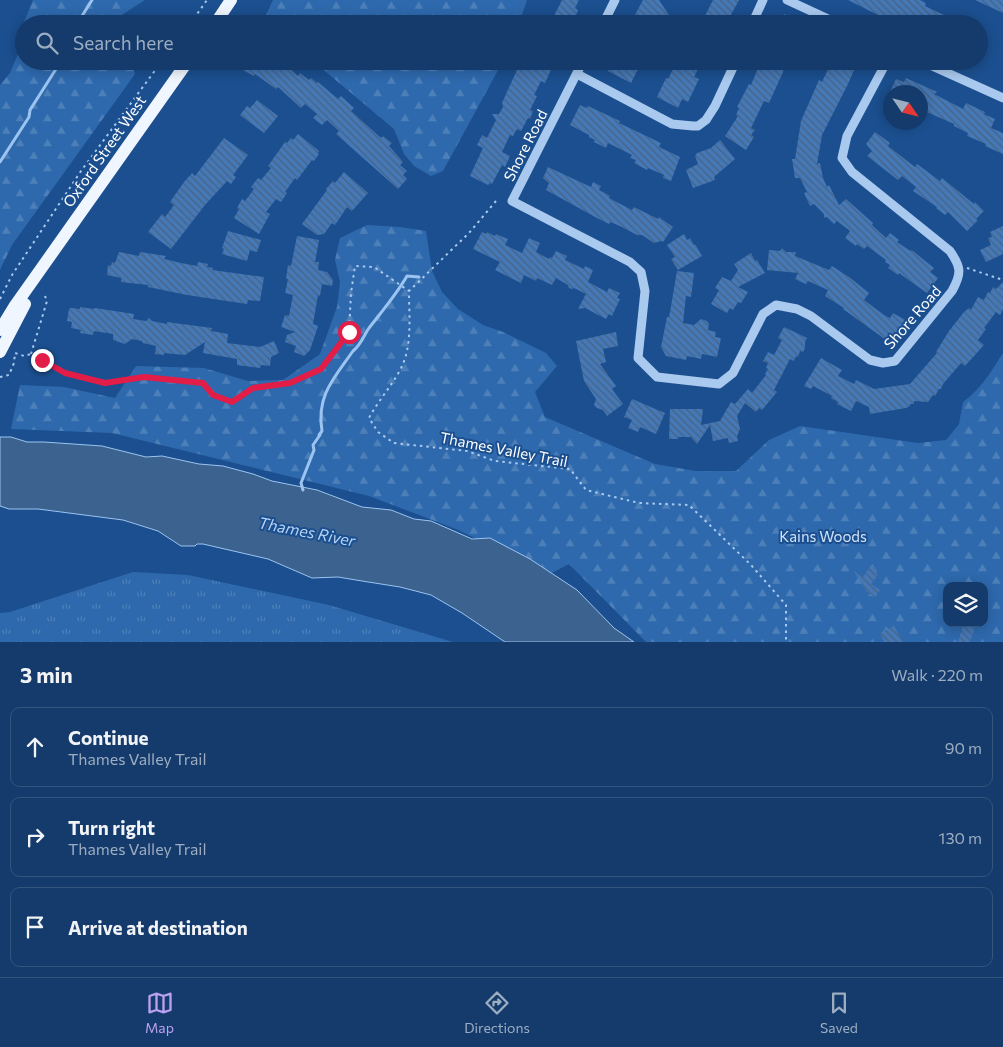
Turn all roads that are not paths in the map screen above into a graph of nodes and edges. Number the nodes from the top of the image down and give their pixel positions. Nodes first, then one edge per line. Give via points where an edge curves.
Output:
1 (232, 0) edge
2 (615, 0) edge
3 (763, 0) edge
4 (787, 0) edge
5 (221, 15) edge
6 (608, 15) edge
7 (756, 15) edge
8 (820, 15) edge
9 (182, 70) edge
10 (579, 70) edge
11 (732, 70) edge
12 (882, 70) edge
13 (941, 70) edge
14 (577, 74) junction
15 (1003, 98) edge
16 (48, 259) junction
17 (0, 330) edge
18 (0, 352) edge

1 - 5 main road
2 - 6 street
3 - 7 street
4 - 8 street
9 - 16 main road, Oxford Street West
10 - 14 street, Shore Road
11 - 14 street via 715,106 698,126 672,124
12 - 14 street, Shore Road via 847,136 842,158 852,172 950,250 959,264 958,279 952,291 894,361 883,363 870,360 811,316 798,309 776,305 763,314 733,373 719,384 656,377 638,358 645,291 641,272 630,262 512,201
13 - 15 street
16 - 17 main road, Oxford Street West
16 - 18 main road, Oxford Street West

